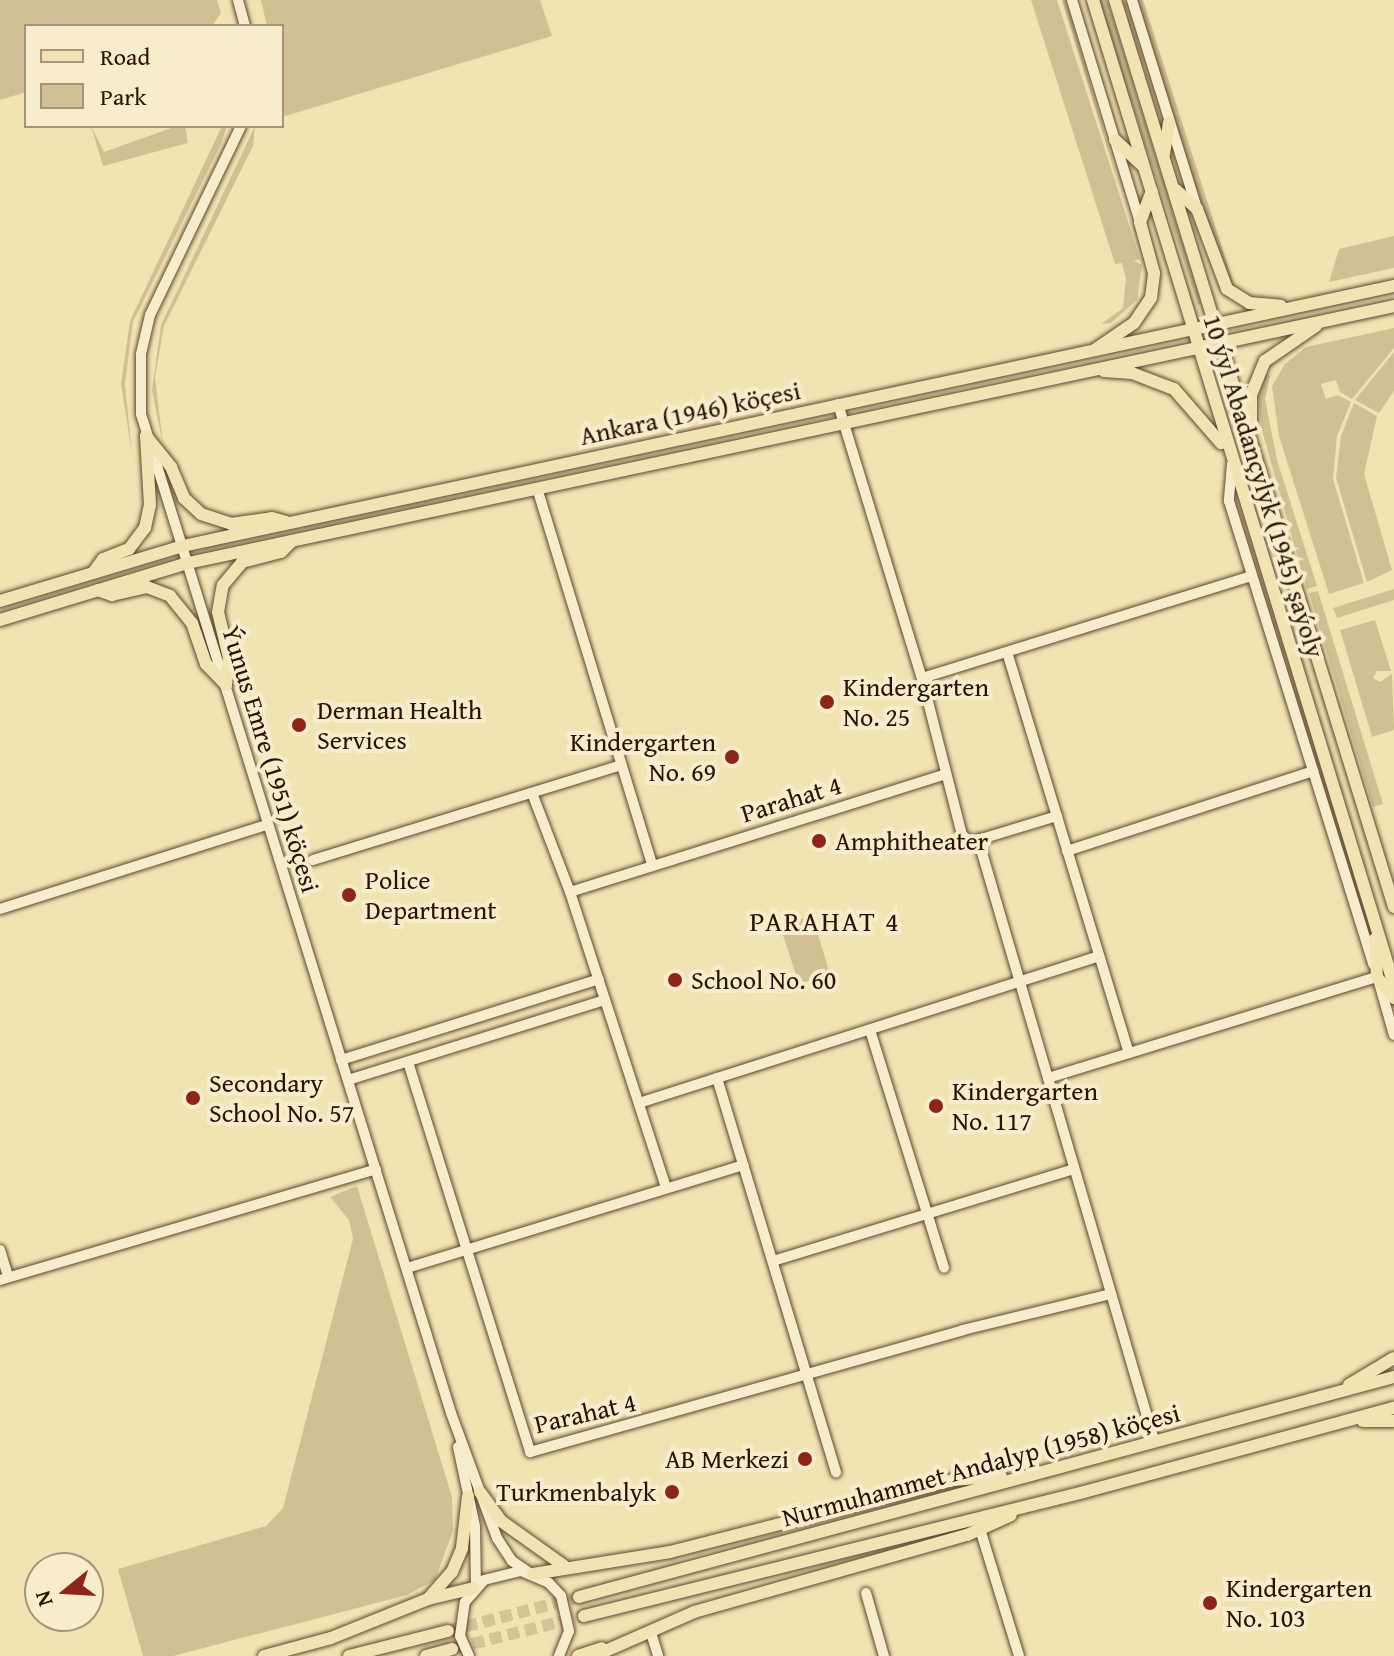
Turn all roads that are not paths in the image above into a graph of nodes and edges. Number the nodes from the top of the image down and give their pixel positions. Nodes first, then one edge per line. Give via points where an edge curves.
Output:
1 (238, 0) edge
2 (1072, 0) edge
3 (1093, 0) edge
4 (1115, 0) edge
5 (1132, 0) edge
6 (244, 24) edge
7 (1169, 122) junction
8 (240, 128) edge
9 (1115, 140) junction
10 (1164, 157) junction
11 (1144, 167) junction
12 (1173, 188) junction
13 (1152, 191) junction
14 (1197, 209) junction
15 (1140, 222) junction
16 (1394, 286) edge
17 (1318, 302) junction
18 (1394, 306) edge
19 (1325, 321) junction
20 (1216, 326) junction
21 (1194, 331) junction
22 (1220, 342) junction
23 (1199, 348) junction
24 (1087, 354) junction
25 (1089, 369) junction
26 (838, 404) junction
27 (843, 423) junction
28 (146, 436) junction
29 (1251, 441) junction
30 (1230, 459) junction
31 (537, 488) junction
32 (290, 523) junction
33 (294, 539) junction
34 (183, 546) junction
35 (188, 563) junction
36 (92, 573) junction
37 (1252, 576) junction
38 (98, 590) junction
39 (0, 601) edge
40 (0, 620) edge
41 (1007, 652) junction
42 (922, 678) junction
43 (226, 685) junction
44 (621, 765) junction
45 (1313, 771) junction
46 (943, 775) junction
47 (532, 793) junction
48 (1057, 816) junction
49 (267, 825) junction
50 (978, 839) junction
51 (1067, 851) junction
52 (313, 860) dead end
53 (652, 865) junction
54 (570, 892) junction
55 (1394, 907) edge
56 (0, 909) edge
57 (1374, 920) junction
58 (1099, 956) junction
59 (1377, 977) junction
60 (599, 979) junction
61 (1023, 983) junction
62 (1394, 985) edge
63 (1394, 998) edge
64 (605, 1000) junction
65 (870, 1030) junction
66 (1394, 1035) edge
67 (1129, 1053) junction
68 (341, 1060) junction
69 (408, 1062) junction
70 (717, 1078) junction
71 (1048, 1078) junction
72 (348, 1080) junction
73 (639, 1103) junction
74 (744, 1165) junction
75 (376, 1169) junction
76 (1073, 1169) junction
77 (666, 1188) junction
78 (927, 1213) junction
79 (0, 1250) edge
80 (466, 1250) junction
81 (773, 1261) junction
82 (407, 1268) junction
83 (944, 1268) dead end
84 (4, 1279) edge
85 (1111, 1294) junction
86 (1394, 1358) edge
87 (805, 1374) junction
88 (1394, 1377) edge
89 (1338, 1391) junction
90 (1394, 1408) edge
91 (1344, 1421) junction
92 (1394, 1421) edge
93 (1154, 1440) junction
94 (836, 1472) dead end
95 (1032, 1474) junction
96 (474, 1494) junction
97 (1037, 1503) junction
98 (980, 1529) junction
99 (564, 1566) junction
100 (532, 1574) junction
101 (475, 1587) junction
102 (866, 1593) dead end
103 (579, 1597) tunnel mouth
104 (428, 1599) junction
105 (584, 1616) tunnel mouth
106 (448, 1631) tunnel mouth
107 (652, 1636) dead end
108 (613, 1645) junction
109 (452, 1649) dead end
110 (264, 1656) edge
111 (349, 1656) edge
112 (426, 1656) edge
113 (469, 1656) edge
114 (559, 1656) edge
115 (578, 1656) edge
116 (594, 1656) edge
117 (658, 1656) edge
118 (884, 1656) edge
119 (1019, 1656) edge

1 - 6 street
2 - 9 street
3 - 11 main road, 10 ýyl Abadançylyk (1945) şaýoly
4 - 10 main road, 10 ýyl Abadançylyk (1945) şaýoly
5 - 7 street
7 - 10 main road
7 - 14 street
8 - 28 street, Ýunus Emre (1951) köçesi via 146,327 139,382
9 - 11 main road
9 - 15 street
10 - 12 main road, 10 ýyl Abadançylyk (1945) şaýoly
11 - 13 main road, 10 ýyl Abadançylyk (1945) şaýoly
12 - 14 main road
12 - 20 main road, 10 ýyl Abadançylyk (1945) şaýoly
13 - 15 main road
13 - 21 main road, 10 ýyl Abadançylyk (1945) şaýoly
14 - 17 main road via 1217,273 1232,294 1262,306
15 - 24 main road via 1154,273 1151,298 1134,323
16 - 17 main road, Ankara (1946) köçesi
17 - 20 main road, Ankara (1946) köçesi
18 - 19 main road, Ankara (1946) köçesi
19 - 22 main road, Ankara (1946) köçesi
19 - 29 main road via 1279,348 1261,368 1251,395
20 - 21 main road, Ankara (1946) köçesi
20 - 22 main road, 10 ýyl Abadançylyk (1945) şaýoly
21 - 23 main road, 10 ýyl Abadançylyk (1945) şaýoly
21 - 24 main road, Ankara (1946) köçesi
22 - 23 main road, Ankara (1946) köçesi
22 - 29 main road, 10 ýyl Abadançylyk (1945) şaýoly
23 - 25 main road, Ankara (1946) köçesi
23 - 30 main road, 10 ýyl Abadançylyk (1945) şaýoly
24 - 26 main road, Ankara (1946) köçesi
25 - 27 main road, Ankara (1946) köçesi
25 - 30 main road via 1163,382 1198,411
26 - 27 street
26 - 32 main road, Ankara (1946) köçesi
27 - 31 main road, Ankara (1946) köçesi
27 - 42 street
28 - 32 main road via 171,467 184,498 201,514 231,524 272,518
28 - 34 street, Ýunus Emre (1951) köçesi
28 - 36 main road via 150,505 145,528 129,549 103,559
29 - 55 main road, 10 ýyl Abadançylyk (1945) şaýoly
30 - 37 street via 1229,501
30 - 57 main road, 10 ýyl Abadançylyk (1945) şaýoly
31 - 33 main road, Ankara (1946) köçesi
31 - 44 street
32 - 34 main road, Ankara (1946) köçesi
33 - 35 main road, Ankara (1946) köçesi
33 - 43 main road via 281,552 242,562 223,585 218,612 229,658
34 - 35 street, Ýunus Emre (1951) köçesi
34 - 36 main road, Ankara (1946) köçesi
35 - 38 main road, Ankara (1946) köçesi
35 - 43 street, Ýunus Emre (1951) köçesi
36 - 39 main road, Ankara (1946) köçesi
37 - 41 street
37 - 45 street
38 - 40 main road, Ankara (1946) köçesi
38 - 43 main road via 112,595 147,587 167,594 186,612 206,664
41 - 42 street
41 - 48 street
42 - 46 street
43 - 49 street, Ýunus Emre (1951) köçesi
44 - 47 street
44 - 53 street
45 - 51 street
45 - 59 street
46 - 50 street via 962,835 967,841
46 - 53 street, Parahat 4
47 - 52 street
47 - 54 street
48 - 50 street
48 - 51 street
49 - 56 street
49 - 68 street, Ýunus Emre (1951) köçesi
50 - 61 street
51 - 58 street
53 - 54 street, Parahat 4
54 - 60 street
57 - 59 main road
57 - 62 main road, 10 ýyl Abadançylyk (1945) şaýoly
58 - 61 street
58 - 67 street
59 - 63 main road
59 - 66 street
59 - 67 street
60 - 64 street
60 - 68 street
61 - 65 street
61 - 71 street
64 - 69 street
64 - 73 street
65 - 70 street
65 - 78 street
67 - 71 street
68 - 72 street, Ýunus Emre (1951) köçesi
69 - 72 street
69 - 80 street
70 - 73 street
70 - 74 street
71 - 76 street
72 - 75 street, Ýunus Emre (1951) köçesi
73 - 77 street
74 - 77 street
74 - 81 street
75 - 82 street, Ýunus Emre (1951) köçesi
75 - 84 street
76 - 78 street
76 - 85 street
77 - 80 street
78 - 81 street
78 - 83 street
79 - 84 street
80 - 82 street
80 - 87 street, Parahat 4 via 530,1452
81 - 87 street
82 - 96 street, Ýunus Emre (1951) köçesi
85 - 87 street, Parahat 4
85 - 93 street
86 - 89 main road
87 - 94 street
88 - 89 main road, Nurmuhammet Andalyp (1958) köçesi
89 - 93 main road, Nurmuhammet Andalyp (1958) köçesi
90 - 91 main road, Nurmuhammet Andalyp (1958) köçesi
91 - 92 main road
91 - 97 main road, Nurmuhammet Andalyp (1958) köçesi
93 - 95 main road, Nurmuhammet Andalyp (1958) köçesi
95 - 99 main road via 953,1480 670,1552
95 - 103 main road, Nurmuhammet Andalyp (1958) köçesi
96 - 99 main road via 522,1540
96 - 100 street, Ýunus Emre (1951) köçesi via 512,1561
96 - 101 street, Ýunus Emre (1951) köçesi via 479,1553
96 - 104 main road via 452,1572
97 - 98 main road
97 - 105 main road, Nurmuhammet Andalyp (1958) köçesi
98 - 108 main road via 694,1612
98 - 119 street
99 - 100 main road
100 - 101 street via 508,1571
100 - 114 street, Ýunus Emre (1951) köçesi via 561,1596 568,1613 569,1631
101 - 104 main road
101 - 113 street, Ýunus Emre (1951) köçesi via 460,1619
102 - 118 street
104 - 110 main road via 331,1638
106 - 111 main road
107 - 117 street
108 - 115 main road
108 - 116 main road
109 - 112 main road

